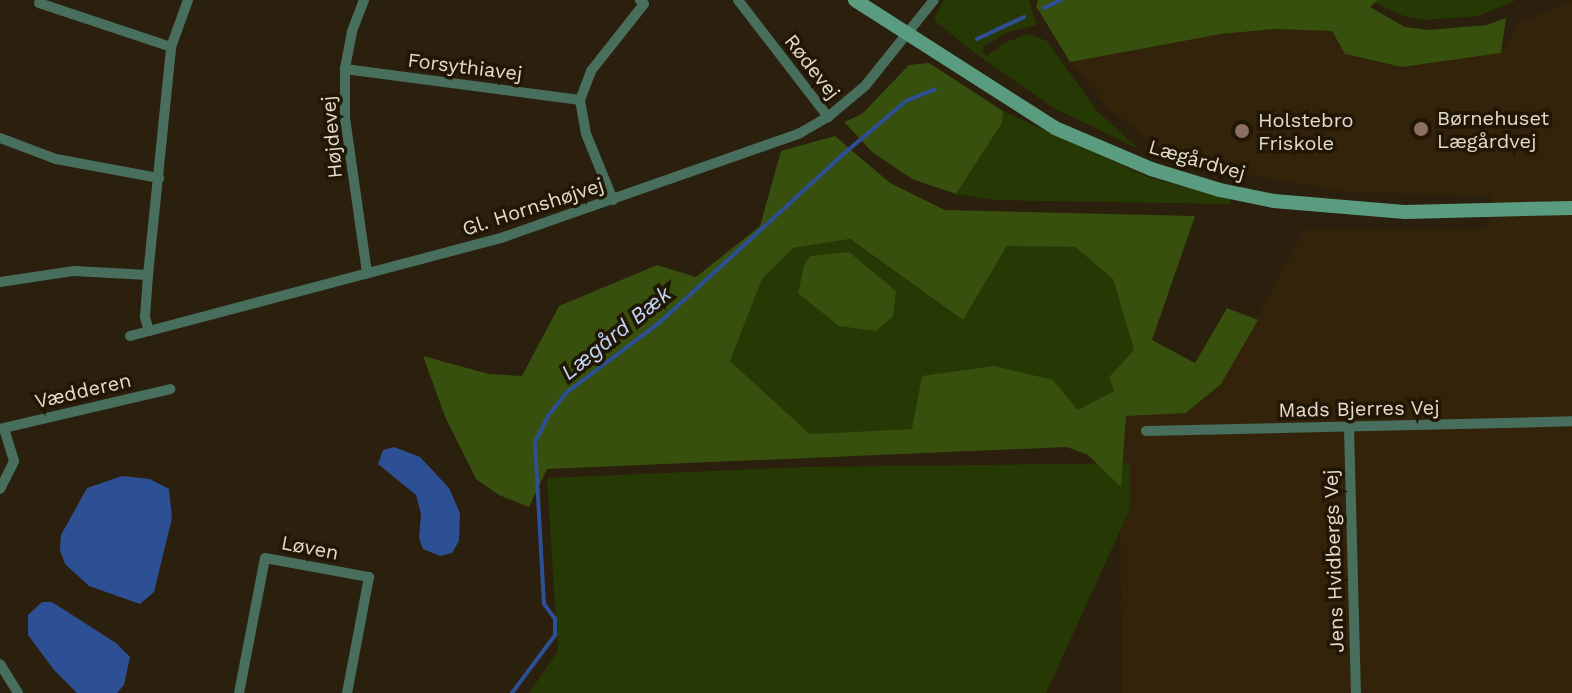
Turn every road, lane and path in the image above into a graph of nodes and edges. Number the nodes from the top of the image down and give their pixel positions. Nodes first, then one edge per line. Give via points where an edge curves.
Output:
1 (188, 0) edge
2 (364, 0) edge
3 (738, 0) edge
4 (855, 0) edge
5 (934, 0) edge
6 (642, 2) edge
7 (39, 3) dead end
8 (906, 33) junction
9 (171, 47) junction
10 (345, 69) junction
11 (580, 100) junction
12 (828, 117) junction
13 (0, 138) edge
14 (159, 178) junction
15 (613, 200) junction
16 (1572, 208) edge
17 (367, 273) junction
18 (148, 275) junction
19 (0, 282) edge
20 (149, 331) junction
21 (130, 336) dead end
22 (170, 389) dead end
23 (1572, 421) edge
24 (1349, 428) junction
25 (2, 429) edge
26 (1146, 431) dead end
27 (0, 489) edge
28 (0, 664) edge
29 (18, 693) edge
30 (239, 693) edge
31 (347, 693) edge
32 (1356, 693) edge

1 - 9 street
2 - 10 street, Højdevej
3 - 12 street, Rødevej
4 - 8 street, Lægårdvej
5 - 8 street, Gl. Hornshøjvej
6 - 11 street via 591,71
7 - 9 street
8 - 12 street, Gl. Hornshøjvej via 865,86
8 - 16 street, Lægårdvej via 1055,128 1151,169 1220,190 1274,201 1405,212
9 - 14 street
10 - 11 street, Forsythiavej
10 - 17 street, Højdevej via 345,118
11 - 15 street via 586,134
12 - 15 street, Gl. Hornshøjvej via 780,141
13 - 14 street via 56,159
14 - 18 street
15 - 17 street, Gl. Hornshøjvej via 501,238
17 - 20 street, Gl. Hornshøjvej
18 - 19 street via 74,271
18 - 20 street
20 - 21 street, Gl. Hornshøjvej
22 - 25 street, Vædderen
23 - 24 street, Mads Bjerres Vej
24 - 26 street, Mads Bjerres Vej
24 - 32 street, Jens Hvidbergs Vej
25 - 27 street, Vædderen via 14,461
28 - 29 street
30 - 31 street, Løven via 265,558 369,577

